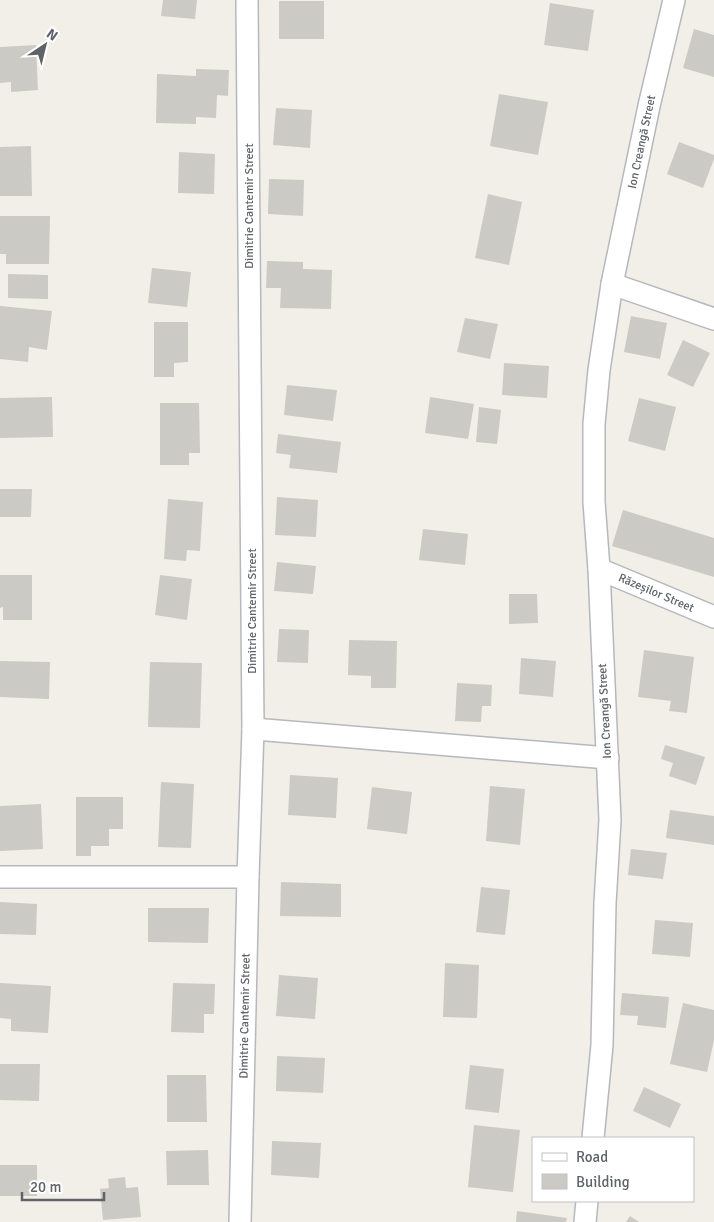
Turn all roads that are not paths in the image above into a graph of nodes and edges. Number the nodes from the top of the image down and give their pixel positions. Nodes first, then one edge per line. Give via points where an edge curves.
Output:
1 (247, 0) edge
2 (674, 0) edge
3 (612, 284) junction
4 (714, 319) edge
5 (599, 569) junction
6 (714, 617) edge
7 (253, 729) junction
8 (608, 758) junction
9 (0, 877) edge
10 (248, 877) junction
11 (593, 1137) edge
12 (587, 1202) edge
13 (240, 1222) edge
14 (585, 1222) edge

1 - 7 street, Dimitrie Cantemir Street
2 - 3 street, Ion Creangă Street
3 - 4 street
3 - 5 street, Ion Creangă Street via 594,424 594,502
5 - 6 street, Răzeșilor Street
5 - 8 street, Ion Creangă Street
7 - 8 street
7 - 10 street, Dimitrie Cantemir Street
8 - 11 street, Ion Creangă Street via 610,820 602,1046
9 - 10 street
10 - 13 street, Dimitrie Cantemir Street
12 - 14 street

